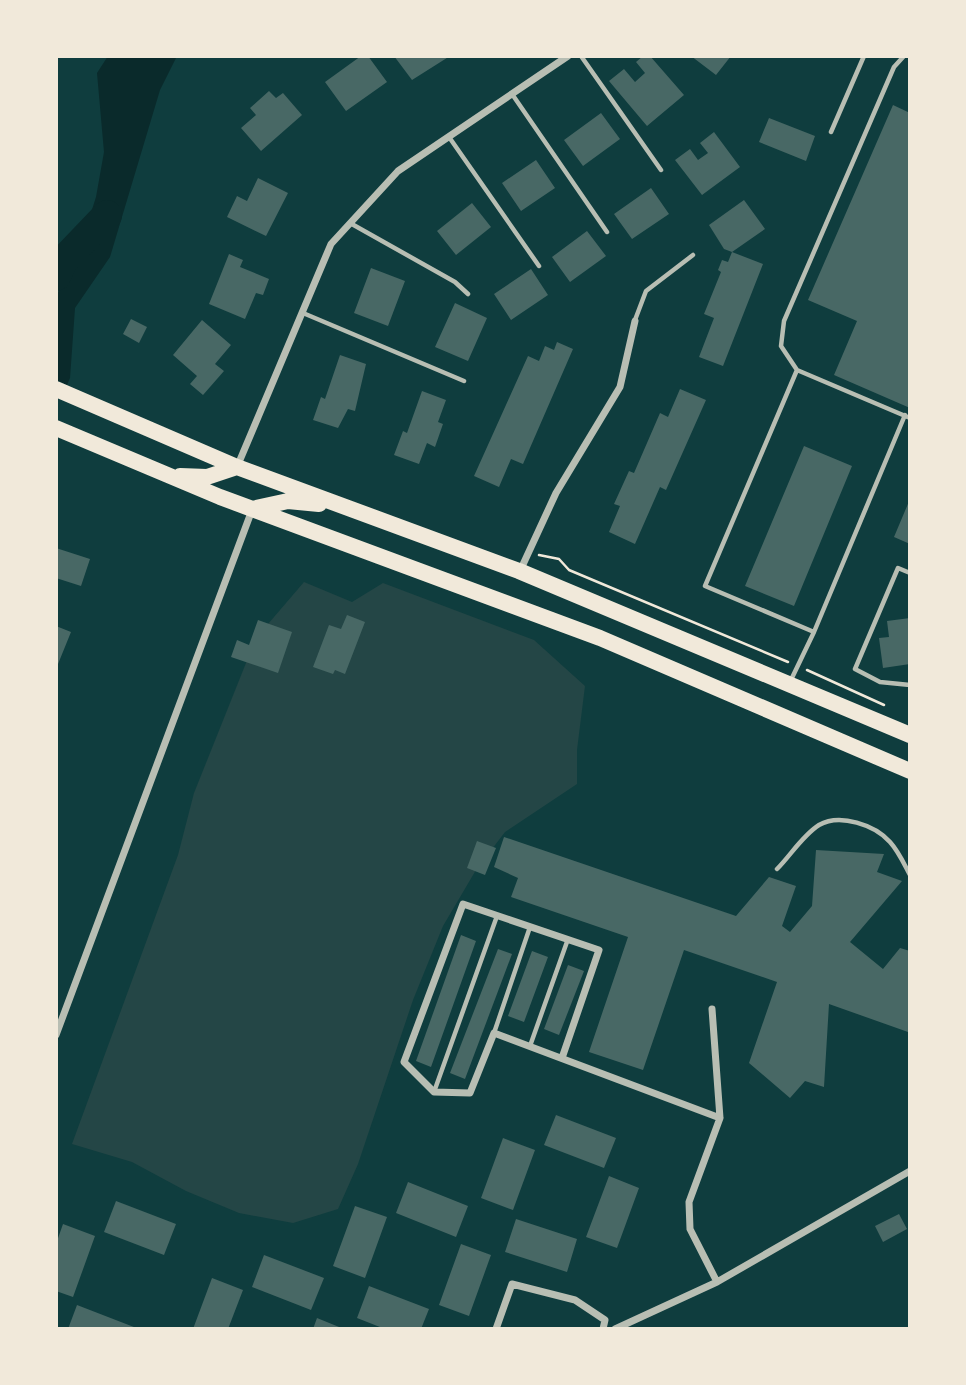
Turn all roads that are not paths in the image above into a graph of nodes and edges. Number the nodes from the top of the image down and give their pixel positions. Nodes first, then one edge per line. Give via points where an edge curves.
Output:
1 (568, 56) edge
2 (580, 56) edge
3 (864, 56) edge
4 (904, 56) edge
5 (512, 94) junction
6 (831, 132) dead end
7 (449, 137) junction
8 (661, 170) dead end
9 (349, 223) junction
10 (607, 232) dead end
11 (693, 255) dead end
12 (539, 266) dead end
13 (468, 294) dead end
14 (303, 313) junction
15 (635, 321) joint
16 (797, 370) junction
17 (464, 381) dead end
18 (60, 391) edge
19 (907, 416) edge
20 (56, 428) edge
21 (237, 467) junction
22 (170, 476) junction
23 (342, 507) junction
24 (252, 509) junction
25 (519, 571) junction
26 (910, 573) edge
27 (814, 632) junction
28 (789, 683) junction
29 (910, 685) edge
30 (910, 735) edge
31 (910, 771) edge
32 (777, 869) dead end
33 (910, 875) edge
34 (497, 915) junction
35 (531, 926) junction
36 (568, 939) junction
37 (712, 1009) dead end
38 (494, 1033) junction
39 (56, 1035) edge
40 (530, 1047) junction
41 (562, 1058) junction
42 (434, 1092) junction
43 (720, 1118) junction
44 (910, 1171) edge
45 (717, 1282) junction
46 (630, 1326) edge
47 (496, 1329) edge
48 (603, 1329) edge
49 (615, 1329) edge

1 - 5 street
2 - 8 lane
3 - 6 lane
4 - 16 lane via 894,67 784,321 781,346
5 - 7 street
5 - 10 lane
7 - 9 street via 388,179
7 - 12 lane
9 - 13 lane via 455,282
9 - 14 street via 331,244
11 - 15 lane via 646,290
14 - 17 lane
14 - 21 street
15 - 25 street via 620,387 556,493
16 - 19 lane
16 - 27 lane via 705,586
18 - 21 main road
19 - 27 lane
20 - 22 main road
21 - 22 main road via 207,477
21 - 23 main road
22 - 24 main road
23 - 24 main road via 288,501
23 - 25 main road
24 - 31 main road via 600,638
24 - 39 street
25 - 28 main road
26 - 29 lane via 898,568 855,669 880,682
27 - 28 lane
28 - 30 main road
32 - 33 lane via 819,825 847,821 879,832
34 - 35 street
34 - 42 lane
34 - 42 street via 463,904 404,1062
35 - 36 street
35 - 38 lane
36 - 40 lane
36 - 41 street via 599,950
37 - 43 street
38 - 40 street
38 - 42 street via 470,1093
40 - 41 street
41 - 43 street
43 - 45 street via 689,1202 690,1229
44 - 45 street
45 - 46 street
46 - 49 street
47 - 48 street via 512,1284 575,1300 605,1320

